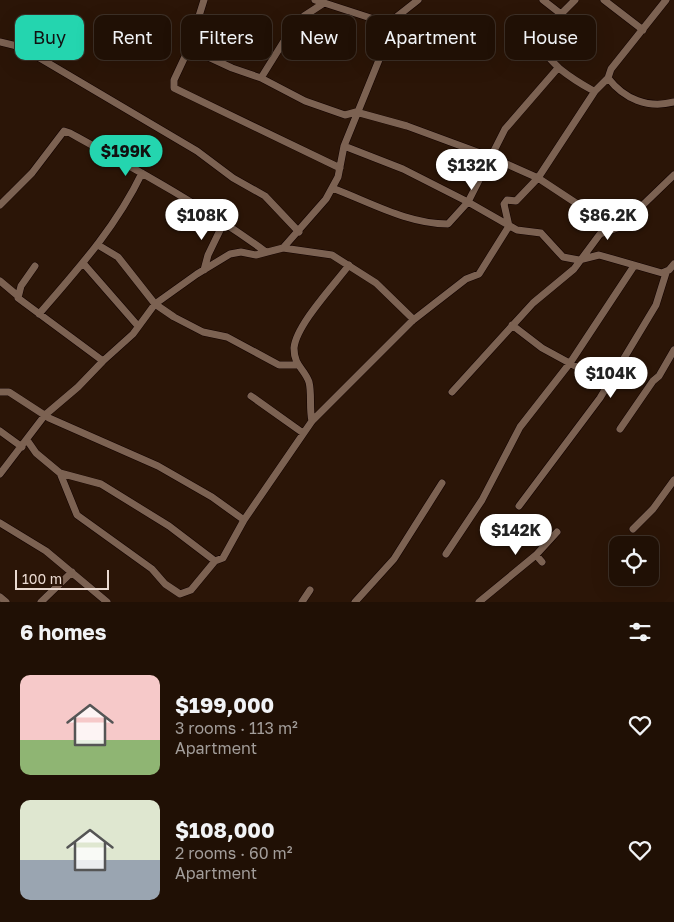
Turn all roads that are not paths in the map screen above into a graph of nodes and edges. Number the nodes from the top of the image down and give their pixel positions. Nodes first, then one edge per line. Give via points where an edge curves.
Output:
1 (204, 0) edge
2 (316, 0) edge
3 (418, 0) edge
4 (543, 0) edge
5 (575, 0) edge
6 (604, 0) edge
7 (666, 0) edge
8 (324, 4) junction
9 (199, 15) edge
10 (399, 15) edge
11 (366, 16) edge
12 (642, 30) junction
13 (0, 42) edge
14 (183, 60) edge
15 (218, 60) edge
16 (379, 60) edge
17 (551, 60) edge
18 (558, 68) junction
19 (261, 78) junction
20 (608, 78) junction
21 (592, 90) dead end
22 (674, 102) edge
23 (356, 112) junction
24 (344, 146) junction
25 (491, 157) junction
26 (340, 168) junction
27 (142, 173) junction
28 (674, 175) edge
29 (538, 178) junction
30 (332, 188) junction
31 (468, 202) junction
32 (0, 205) edge
33 (588, 211) dead end
34 (224, 222) junction
35 (509, 226) junction
36 (298, 232) junction
37 (98, 245) junction
38 (282, 248) junction
39 (266, 252) junction
40 (583, 258) junction
41 (83, 263) junction
42 (674, 264) edge
43 (349, 265) junction
44 (35, 266) dead end
45 (634, 266) junction
46 (204, 270) junction
47 (666, 272) junction
48 (0, 281) edge
49 (18, 296) junction
50 (155, 304) junction
51 (39, 314) junction
52 (412, 321) junction
53 (512, 325) junction
54 (138, 326) junction
55 (674, 350) edge
56 (103, 360) junction
57 (570, 363) junction
58 (296, 364) junction
59 (608, 384) junction
60 (0, 392) edge
61 (452, 392) dead end
62 (251, 396) dead end
63 (45, 415) junction
64 (312, 420) junction
65 (620, 429) dead end
66 (0, 431) edge
67 (303, 433) junction
68 (27, 440) junction
69 (22, 447) junction
70 (60, 473) junction
71 (0, 474) edge
72 (674, 480) edge
73 (442, 483) dead end
74 (519, 506) dead end
75 (244, 520) junction
76 (0, 523) edge
77 (634, 529) dead end
78 (557, 532) dead end
79 (446, 554) dead end
80 (536, 555) junction
81 (215, 561) junction
82 (542, 562) dead end
83 (72, 572) junction
84 (310, 590) dead end
85 (0, 597) edge
86 (6, 602) edge
87 (41, 602) edge
88 (107, 602) edge
89 (302, 602) edge
90 (355, 602) edge
91 (479, 602) edge

1 - 9 street
2 - 8 street
3 - 10 street
4 - 5 street via 561,14
6 - 12 street
7 - 12 street
8 - 11 street
8 - 19 street via 304,16 294,27
12 - 20 street via 611,69
13 - 36 street via 21,47 197,151 233,178 265,196
14 - 26 street via 174,80 174,88
15 - 19 street
16 - 23 street
17 - 18 street
18 - 21 street
18 - 25 street via 505,129
19 - 23 street via 305,101 345,115
20 - 22 street via 615,88 641,103 654,106
20 - 29 street via 595,91
23 - 24 street
23 - 25 street via 407,126
24 - 26 street
24 - 31 street via 403,169
25 - 29 street
25 - 31 street
26 - 30 street
27 - 32 street via 64,131 32,173
27 - 34 street
27 - 37 street via 130,198
28 - 40 street via 620,227 600,234
29 - 33 street
29 - 35 street via 516,201 507,200 504,204
30 - 31 street via 399,216 432,224 448,224
30 - 36 street
31 - 35 street
34 - 39 street
34 - 46 street
35 - 40 street via 540,233 563,257
35 - 52 street via 479,274 466,280
36 - 38 street
37 - 41 street
37 - 50 street via 118,257
38 - 39 street
38 - 43 street via 332,256
39 - 46 street via 230,254
40 - 45 street via 599,255
40 - 53 street
41 - 51 street
41 - 54 street
42 - 47 street
43 - 52 street via 376,284
43 - 58 street via 309,315 294,346
44 - 49 street
45 - 47 street
45 - 57 street
46 - 50 street
47 - 59 street via 656,305
48 - 49 street
49 - 51 street
50 - 54 street
50 - 58 street via 203,332 227,337 278,365
51 - 56 street
52 - 64 street
53 - 57 street via 542,348
53 - 61 street
54 - 56 street
55 - 65 street
56 - 63 street
57 - 59 street
57 - 79 street via 520,427 482,500
58 - 64 street via 309,384
59 - 74 street
60 - 63 street via 9,392
62 - 67 street
63 - 68 street
63 - 75 street via 158,466
64 - 67 street
66 - 69 street
67 - 75 street
68 - 69 street
68 - 70 street via 36,453
69 - 71 street
70 - 81 street via 102,484 169,526
70 - 81 street via 77,515 152,569 165,584 180,594 191,590
72 - 77 street
73 - 90 street via 394,559
75 - 81 street via 223,558
76 - 83 street via 24,536
78 - 80 street
80 - 82 street
80 - 91 street
83 - 87 street
83 - 88 street
84 - 89 street
85 - 86 street

